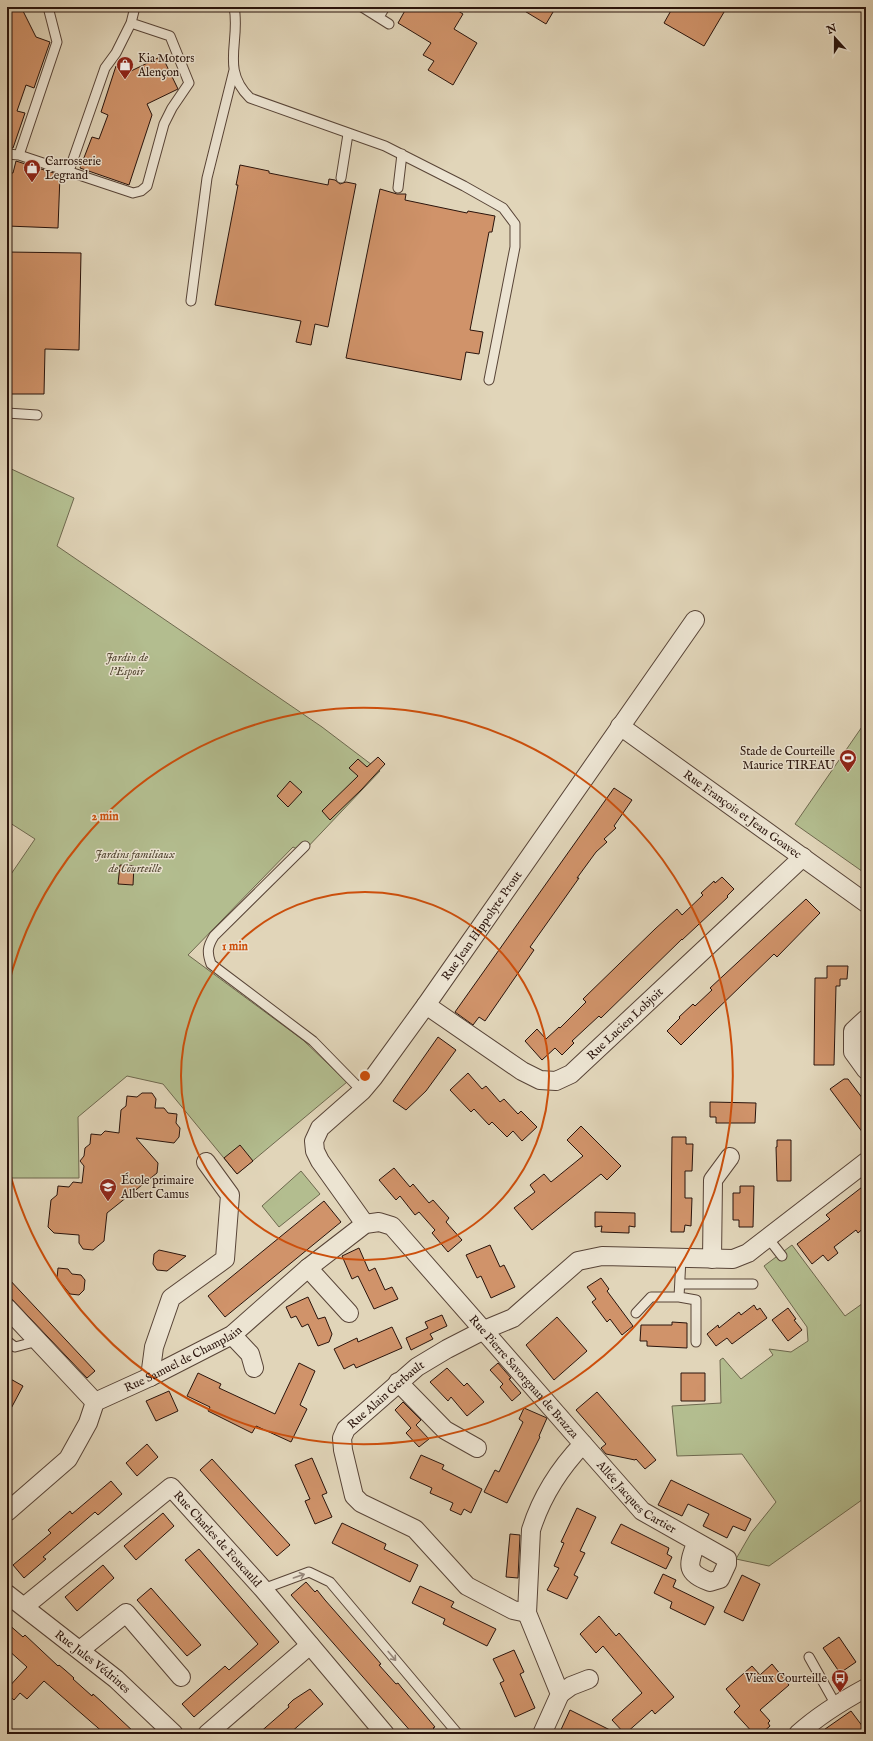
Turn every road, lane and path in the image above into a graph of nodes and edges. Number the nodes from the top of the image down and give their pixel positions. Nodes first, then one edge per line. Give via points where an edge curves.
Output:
1 (48, 7) edge
2 (136, 7) edge
3 (234, 7) edge
4 (362, 7) edge
5 (385, 7) edge
6 (379, 17) junction
7 (131, 23) junction
8 (389, 24) dead end
9 (234, 70) junction
10 (348, 134) junction
11 (7, 154) edge
12 (402, 154) junction
13 (20, 155) junction
14 (69, 172) junction
15 (341, 178) dead end
16 (398, 188) dead end
17 (191, 301) dead end
18 (489, 380) dead end
19 (7, 413) edge
20 (37, 415) dead end
21 (695, 620) dead end
22 (620, 726) junction
23 (305, 846) dead end
24 (803, 857) junction
25 (866, 903) edge
26 (426, 1005) junction
27 (866, 1019) edge
28 (866, 1070) edge
29 (362, 1091) junction
30 (730, 1157) dead end
31 (206, 1162) dead end
32 (866, 1162) edge
33 (372, 1223) junction
34 (768, 1238) junction
35 (782, 1256) dead end
36 (681, 1258) junction
37 (712, 1259) junction
38 (308, 1268) junction
39 (680, 1284) junction
40 (753, 1284) dead end
41 (680, 1297) junction
42 (7, 1308) edge
43 (636, 1312) dead end
44 (349, 1313) dead end
45 (484, 1330) junction
46 (232, 1335) junction
47 (7, 1341) edge
48 (38, 1341) junction
49 (696, 1342) dead end
50 (254, 1368) dead end
51 (150, 1377) junction
52 (398, 1382) junction
53 (95, 1402) junction
54 (583, 1444) junction
55 (478, 1448) dead end
56 (7, 1512) edge
57 (696, 1543) dead end
58 (262, 1589) junction
59 (7, 1594) edge
60 (25, 1606) junction
61 (526, 1613) junction
62 (310, 1645) junction
63 (80, 1650) junction
64 (809, 1657) dead end
65 (181, 1676) dead end
66 (589, 1679) dead end
67 (866, 1688) edge
68 (560, 1694) junction
69 (836, 1705) junction
70 (174, 1734) edge
71 (207, 1734) edge
72 (385, 1734) edge
73 (458, 1734) edge
74 (542, 1734) edge
75 (798, 1734) edge

1 - 13 lane via 57,42
2 - 7 lane
3 - 9 lane
4 - 6 lane
5 - 6 lane
6 - 8 lane
7 - 14 lane via 116,53 105,68
7 - 14 lane via 170,36 189,83 164,124 147,186 133,193
9 - 10 lane via 241,89 250,98
9 - 17 lane via 206,178
10 - 12 lane
10 - 15 lane
11 - 13 lane
12 - 16 lane
12 - 18 lane via 503,208 514,224 515,246
13 - 14 lane
19 - 20 lane
21 - 22 street, Rue Jean Hippolyte Prout
22 - 24 street, Rue François et Jean Goavec
22 - 26 street, Rue Jean Hippolyte Prout
23 - 29 lane via 214,936 209,944 208,954 212,964 313,1041
24 - 25 street, Rue François et Jean Goavec
24 - 26 street, Rue Lucien Lobjoit via 571,1074 556,1081 540,1080 522,1071
26 - 29 street, Rue Jean Hippolyte Prout
27 - 28 street via 853,1031 853,1052
29 - 33 street, Rue Jean Hippolyte Prout via 320,1128 314,1141 320,1161
30 - 37 street via 713,1180
31 - 51 street via 230,1195 225,1260 171,1298 154,1347
32 - 34 street, Rue Alain Gerbault
33 - 38 street, Rue Samuel de Champlain
33 - 45 street, Rue Pierre Savorgnan de Brazza via 392,1226
34 - 35 lane
34 - 37 street, Rue Alain Gerbault via 748,1253 733,1259
36 - 37 street, Rue Alain Gerbault
36 - 39 lane
36 - 45 street, Rue Alain Gerbault via 602,1256 578,1261 513,1318
38 - 44 street
38 - 46 street, Rue Samuel de Champlain
39 - 40 lane
39 - 41 lane
41 - 43 lane via 651,1297
41 - 49 lane via 696,1300
42 - 48 street
45 - 52 street, Rue Alain Gerbault via 417,1367
45 - 54 street, Rue Pierre Savorgnan de Brazza
46 - 50 street via 250,1354
46 - 51 street, Rue Samuel de Champlain
47 - 48 lane via 15,1347
48 - 53 street
51 - 53 street, Rue Samuel de Champlain
52 - 55 street via 445,1430
52 - 61 street, Rue Alain Gerbault via 346,1429 342,1438 354,1496 361,1503 415,1529 467,1586 513,1610
53 - 56 street via 88,1422 68,1459
54 - 57 street, Allée Jacques Cartier via 642,1511
54 - 61 street, Rue Pierre Savorgnan de Brazza via 557,1476 535,1517 531,1530
58 - 60 street, Rue Charles de Foucauld via 171,1487
58 - 62 street, Rue Charles de Foucauld
58 -> 73 lane via 309,1572 330,1582
59 - 60 street, Rue Jules Védrines
60 - 63 street, Rue Jules Védrines
61 - 68 street, Rue Pierre Savorgnan de Brazza
62 - 71 street
62 - 72 street, Rue Charles de Foucauld
63 - 65 street via 126,1613
63 - 70 street, Rue Jules Védrines via 116,1679
64 - 69 lane
66 - 68 street via 571,1686
67 - 69 street
68 - 74 street
69 - 75 street

